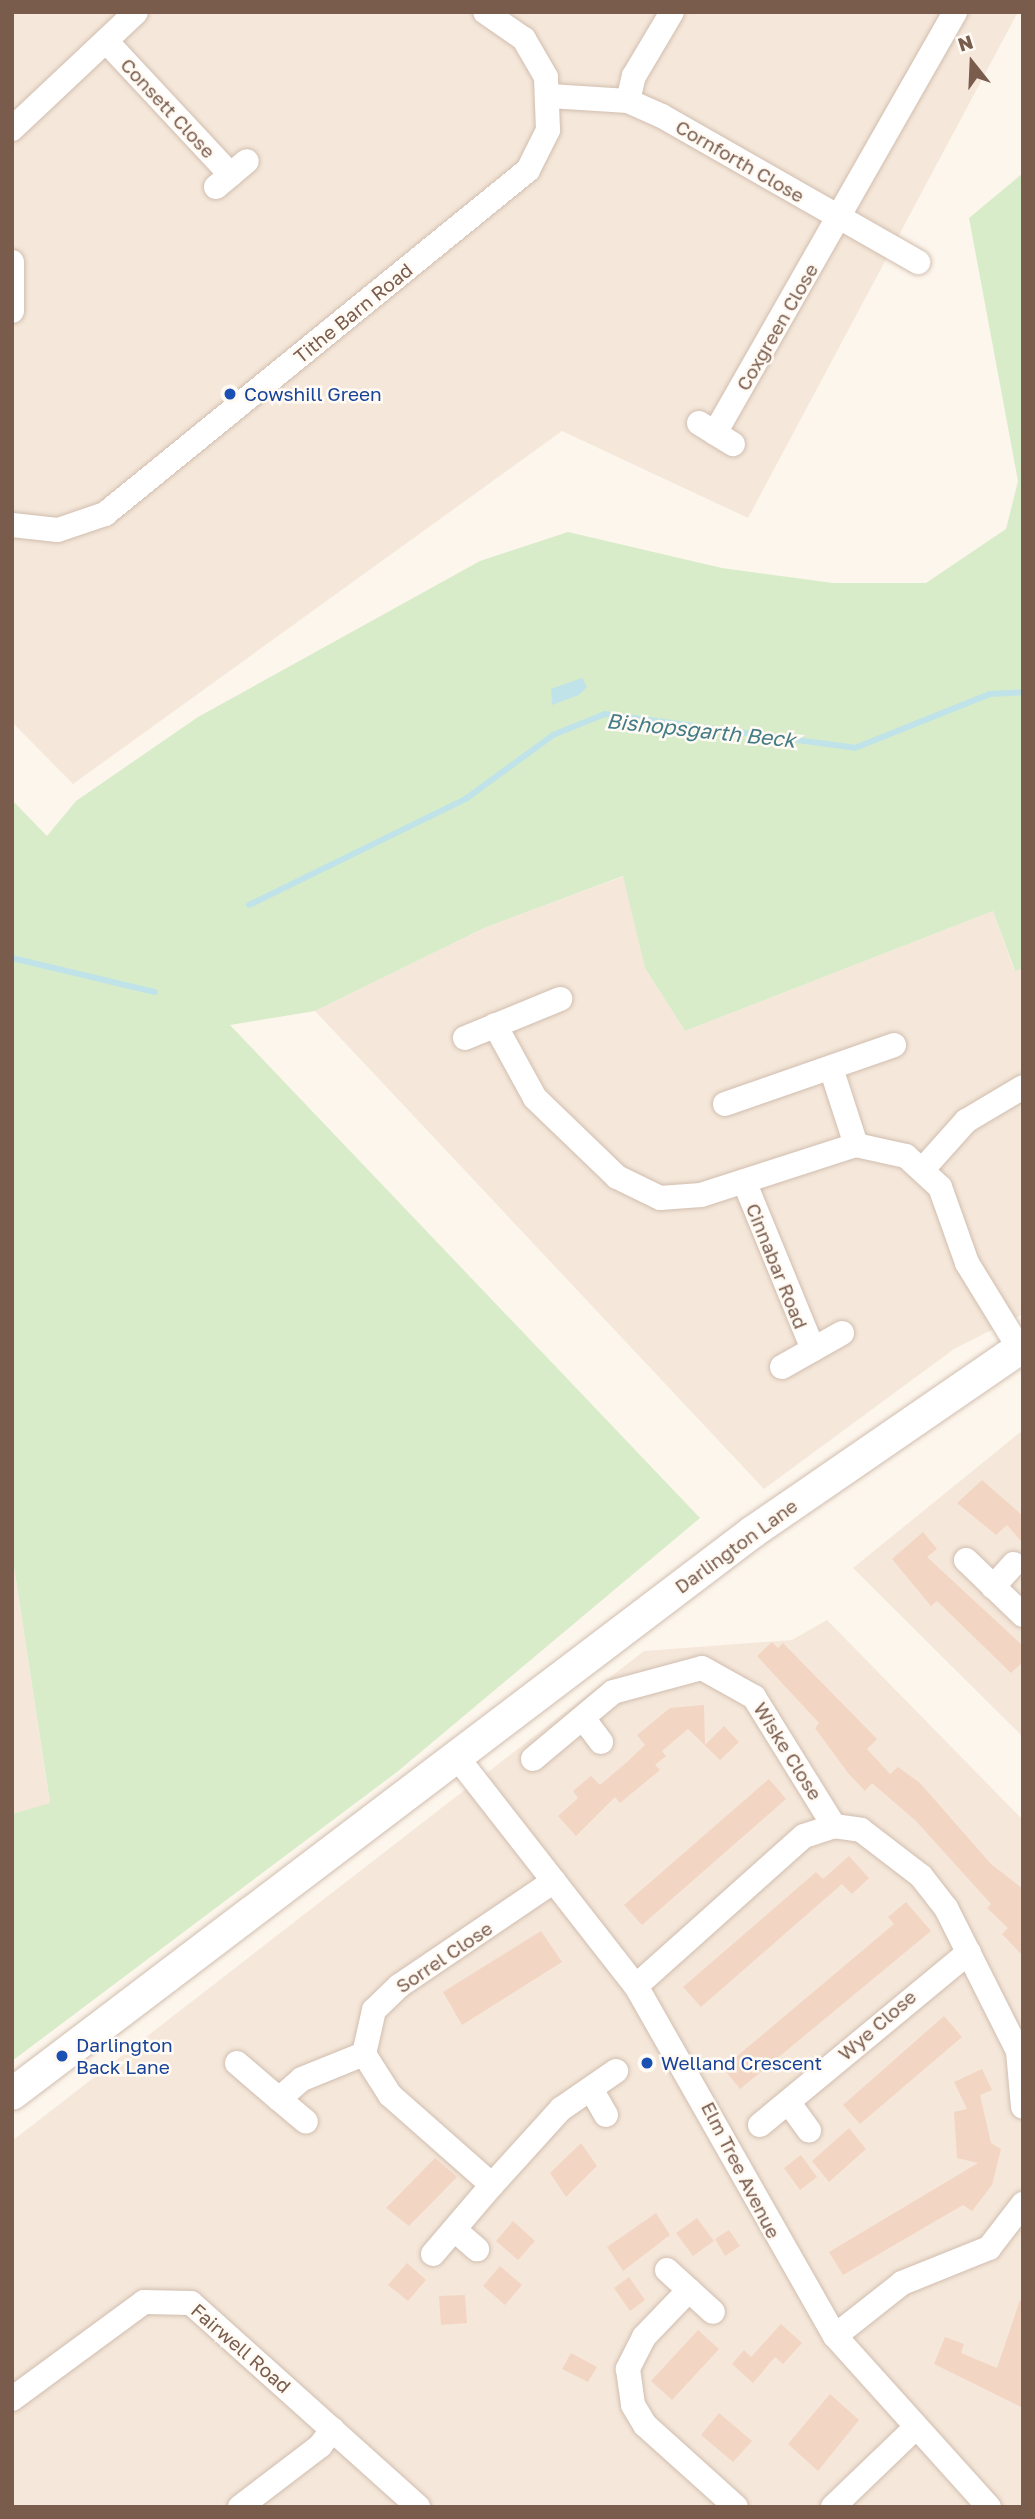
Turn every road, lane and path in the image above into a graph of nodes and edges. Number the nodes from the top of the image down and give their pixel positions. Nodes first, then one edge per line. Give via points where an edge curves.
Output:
1 (136, 12) edge
2 (485, 12) edge
3 (672, 12) edge
4 (955, 12) edge
5 (106, 41) junction
6 (550, 96) junction
7 (628, 101) junction
8 (12, 129) edge
9 (231, 175) dead end
10 (839, 220) junction
11 (12, 262) edge
12 (918, 262) dead end
13 (12, 311) edge
14 (716, 434) dead end
15 (12, 525) edge
16 (560, 999) dead end
17 (495, 1025) junction
18 (465, 1038) dead end
19 (894, 1045) dead end
20 (832, 1072) junction
21 (1023, 1087) edge
22 (725, 1104) dead end
23 (856, 1145) junction
24 (924, 1168) junction
25 (744, 1181) junction
26 (842, 1333) dead end
27 (1021, 1347) edge
28 (813, 1349) junction
29 (782, 1367) dead end
30 (966, 1560) dead end
31 (1014, 1564) dead end
32 (993, 1587) junction
33 (1023, 1615) edge
34 (583, 1718) junction
35 (601, 1742) dead end
36 (456, 1756) junction
37 (533, 1759) dead end
38 (834, 1826) junction
39 (554, 1881) junction
40 (969, 1952) junction
41 (636, 1986) junction
42 (1021, 2051) edge
43 (364, 2054) junction
44 (237, 2063) dead end
45 (616, 2071) dead end
46 (590, 2090) junction
47 (12, 2094) edge
48 (279, 2099) junction
49 (789, 2103) junction
50 (1023, 2107) edge
51 (606, 2115) dead end
52 (306, 2122) dead end
53 (760, 2125) dead end
54 (809, 2131) dead end
55 (492, 2185) junction
56 (1023, 2204) edge
57 (456, 2231) junction
58 (477, 2249) dead end
59 (433, 2254) dead end
60 (667, 2270) dead end
61 (689, 2290) junction
62 (713, 2312) dead end
63 (835, 2336) junction
64 (12, 2399) edge
65 (333, 2429) junction
66 (913, 2430) junction
67 (240, 2507) edge
68 (418, 2507) edge
69 (736, 2507) edge
70 (833, 2507) edge
71 (989, 2507) edge

1 - 5 street
2 - 6 street via 524,39
3 - 7 street via 634,76
4 - 10 street, Coxgreen Close
5 - 8 street
5 - 9 street, Consett Close
6 - 7 street, Cornforth Close
6 - 15 street, Tithe Barn Road via 540,151 511,186 105,514 58,530
7 - 10 street, Cornforth Close
10 - 12 street, Cornforth Close
10 - 14 street, Coxgreen Close
11 - 13 street
16 - 17 street
17 - 18 street
17 - 25 street via 535,1098 617,1177 660,1198 682,1199
19 - 20 street
20 - 22 street
20 - 23 street
21 - 24 street via 966,1121
23 - 24 street via 906,1156
23 - 25 street
24 - 27 street via 951,1208 967,1263
25 - 28 street, Cinnabar Road
26 - 28 street, Cinnabar Road
27 - 36 street, Darlington Lane via 870,1446
28 - 29 street, Cinnabar Road
30 - 32 street
31 - 32 street
32 - 33 street
34 - 35 street
34 - 37 street, Wiske Close
34 - 38 street, Wiske Close via 613,1692 660,1675 702,1668 728,1677 763,1709
36 - 39 street, Elm Tree Avenue
36 - 47 street
38 - 40 street via 861,1830 921,1876
38 - 41 street via 804,1836
39 - 41 street, Elm Tree Avenue
39 - 43 street, Sorrel Close via 399,1986 373,2010
40 - 42 street
40 - 49 street, Wye Close
41 - 63 street, Elm Tree Avenue
42 - 50 street
43 - 48 street via 302,2079
43 - 55 street via 390,2095
44 - 48 street
45 - 46 street
46 - 51 street
46 - 55 street via 561,2109
48 - 52 street
49 - 53 street, Wye Close
49 - 54 street
55 - 57 street
56 - 63 street via 989,2248 902,2283
57 - 58 street
57 - 59 street
60 - 61 street
61 - 62 street
61 - 69 street via 644,2337 628,2369 633,2405 645,2425
63 - 66 street, Elm Tree Avenue
64 - 65 street, Fairwell Road via 144,2302 170,2298 191,2303
65 - 67 street via 320,2446
65 - 68 street, Fairwell Road
66 - 70 street
66 - 71 street, Elm Tree Avenue

